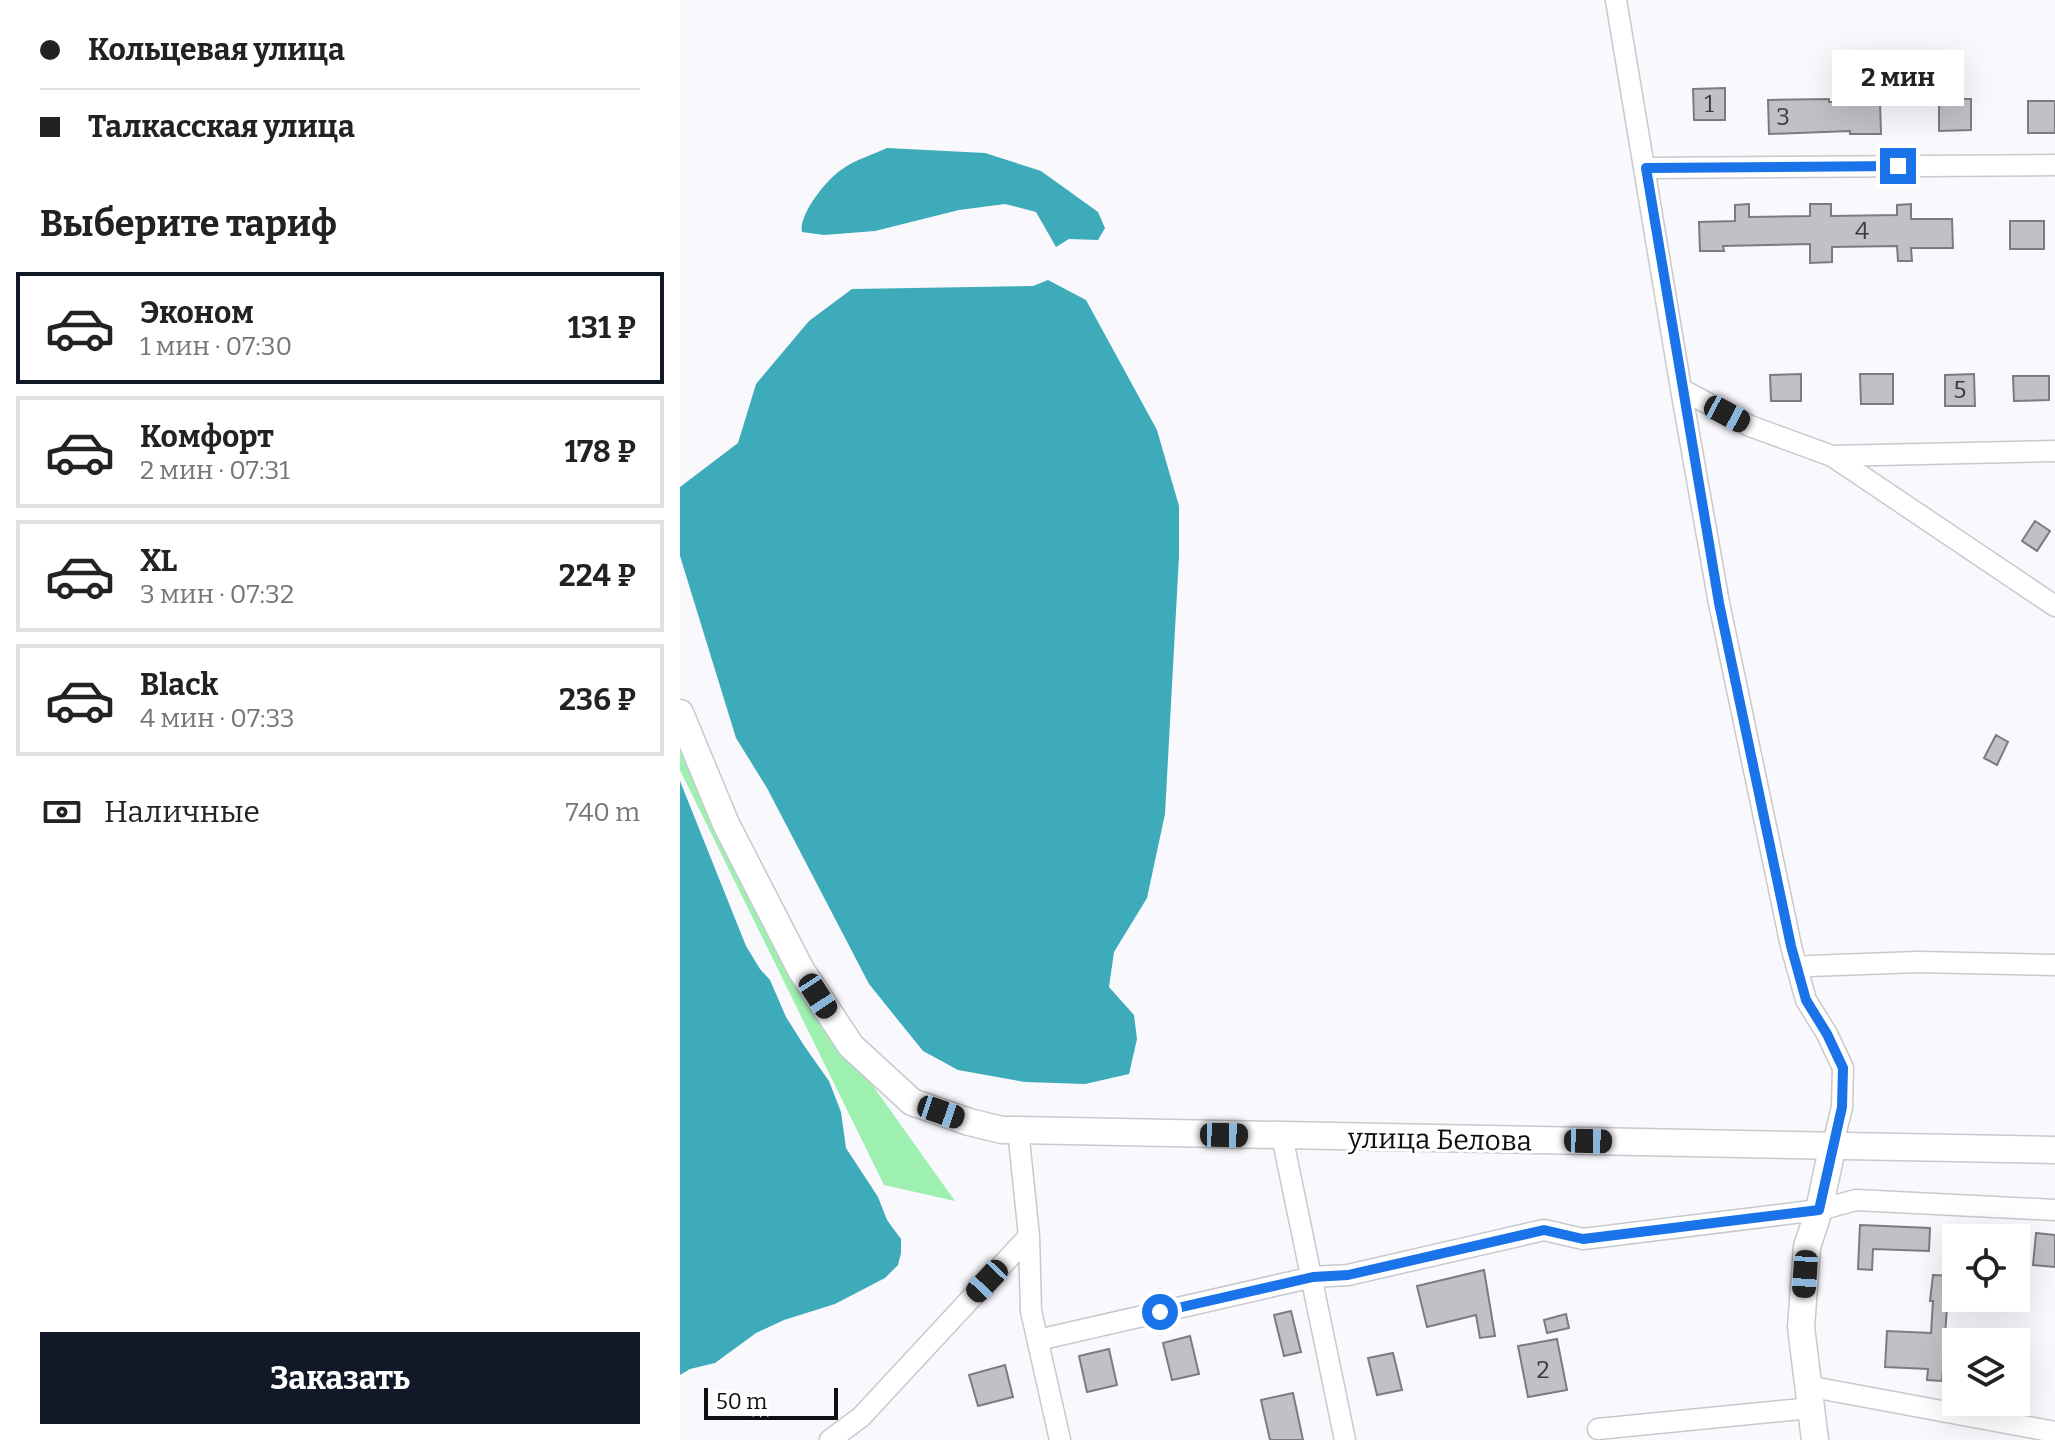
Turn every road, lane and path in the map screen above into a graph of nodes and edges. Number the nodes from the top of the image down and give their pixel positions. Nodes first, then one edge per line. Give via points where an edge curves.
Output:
1 (1616, 0) edge
2 (2055, 165) edge
3 (1646, 168) junction
4 (1681, 389) junction
5 (2055, 451) edge
6 (1832, 456) junction
7 (2055, 606) edge
8 (680, 713) edge
9 (2055, 965) edge
10 (1798, 969) junction
11 (1018, 1130) junction
12 (1282, 1136) junction
13 (1833, 1144) junction
14 (2055, 1150) edge
15 (1819, 1210) junction
16 (2055, 1210) edge
17 (1029, 1236) junction
18 (1313, 1277) junction
19 (1038, 1340) junction
20 (1809, 1397) junction
21 (1598, 1429) dead end
22 (2055, 1432) edge
23 (830, 1440) edge
24 (1060, 1440) edge
25 (1345, 1440) edge
26 (1815, 1440) edge

1 - 3 street
2 - 3 street
3 - 4 street
4 - 6 street via 1750,426
4 - 10 street via 1719,603
5 - 6 street
6 - 7 street
8 - 11 main road, улица Белова via 733,838 801,970 851,1046 912,1102 969,1122
9 - 10 street via 1918,962
10 - 13 street via 1806,1000 1843,1068 1842,1107
11 - 12 main road, улица Белова
11 - 17 street
12 - 13 main road, улица Белова
12 - 18 street
13 - 14 main road, улица Белова
13 - 15 main road
15 - 16 street via 1856,1200
15 - 18 street via 1583,1239 1544,1230 1348,1275
15 - 20 main road via 1807,1247 1801,1327
17 - 19 street via 1031,1311
17 - 23 street via 861,1417
18 - 19 street
18 - 25 street
19 - 24 street
20 - 21 street
20 - 22 street
20 - 26 main road

